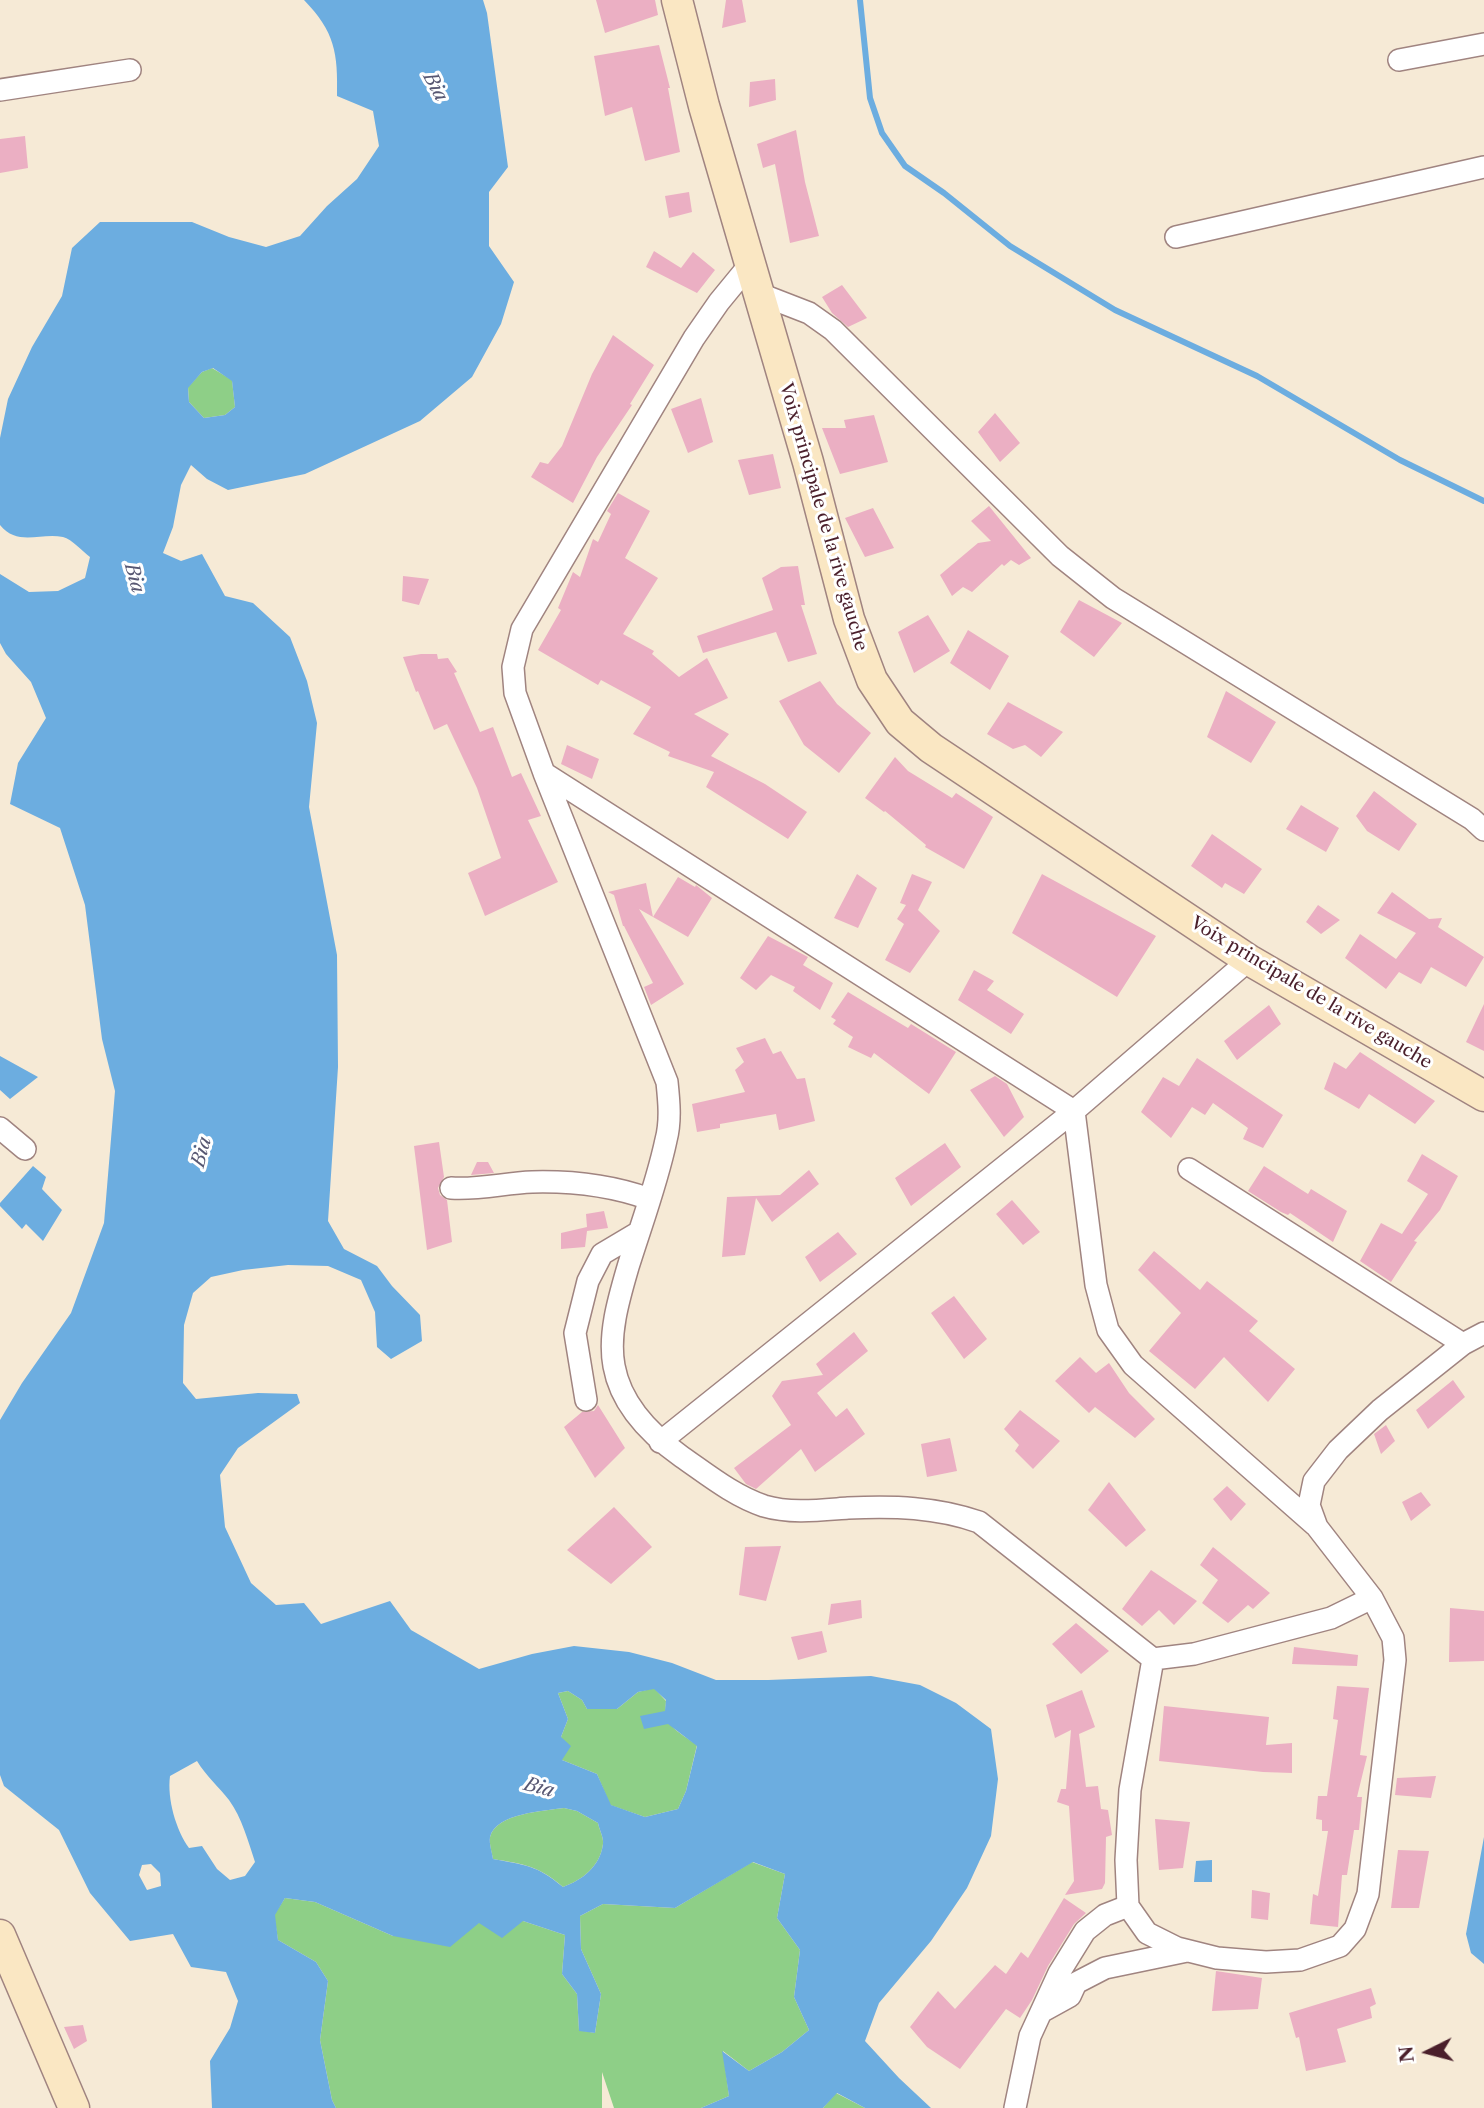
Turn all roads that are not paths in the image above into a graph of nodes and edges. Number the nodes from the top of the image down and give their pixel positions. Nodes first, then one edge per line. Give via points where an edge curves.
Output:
1 (677, 0) edge
2 (1484, 44) edge
3 (1399, 60) dead end
4 (130, 71) dead end
5 (0, 90) edge
6 (1484, 167) edge
7 (1177, 237) dead end
8 (751, 263) junction
9 (760, 294) junction
10 (544, 773) junction
11 (1484, 830) edge
12 (1250, 960) junction
13 (1484, 1096) edge
14 (1074, 1111) junction
15 (0, 1128) edge
16 (25, 1149) dead end
17 (1189, 1169) dead end
18 (451, 1188) dead end
19 (649, 1199) junction
20 (639, 1232) junction
21 (1484, 1333) edge
22 (1463, 1344) junction
23 (586, 1400) dead end
24 (660, 1442) junction
25 (1317, 1527) junction
26 (1372, 1598) junction
27 (1153, 1659) junction
28 (1128, 1906) junction
29 (0, 1935) edge
30 (1187, 1951) junction
31 (1041, 2012) junction
32 (74, 2108) edge
33 (1014, 2108) edge

1 - 8 street, Voix principale de la rive gauche
2 - 3 street
4 - 5 street
6 - 7 street
8 - 9 street, Voix principale de la rive gauche
8 - 10 street via 694,338 522,629 513,667 515,693
9 - 11 street via 809,313 833,330 1060,556 1112,598
9 - 12 street, Voix principale de la rive gauche via 849,619 872,680 900,722 931,748
10 - 14 street
10 - 19 street via 667,1082 667,1139
12 - 13 street, Voix principale de la rive gauche
12 - 14 street
14 - 24 street
14 - 25 street via 1096,1285 1108,1330 1133,1365
15 - 16 street
17 - 22 street
18 - 19 street via 561,1182
19 - 20 street
20 - 23 street via 602,1254 588,1281 576,1333
20 - 24 street via 619,1297 614,1366 640,1421
21 - 22 street
22 - 25 street via 1338,1450 1314,1481 1309,1505
24 - 27 street via 732,1492 765,1506 796,1511 920,1508 979,1522
25 - 26 street
26 - 27 street via 1331,1618 1194,1654
26 - 30 street via 1393,1638 1395,1660 1368,1894 1355,1929 1340,1946 1300,1960 1266,1962
27 - 28 street via 1130,1790
28 - 30 street via 1147,1933
28 - 31 street via 1105,1915 1086,1931
29 - 32 street
30 - 31 street via 1105,1968 1076,1983 1070,1996
31 - 33 street via 1030,2036

